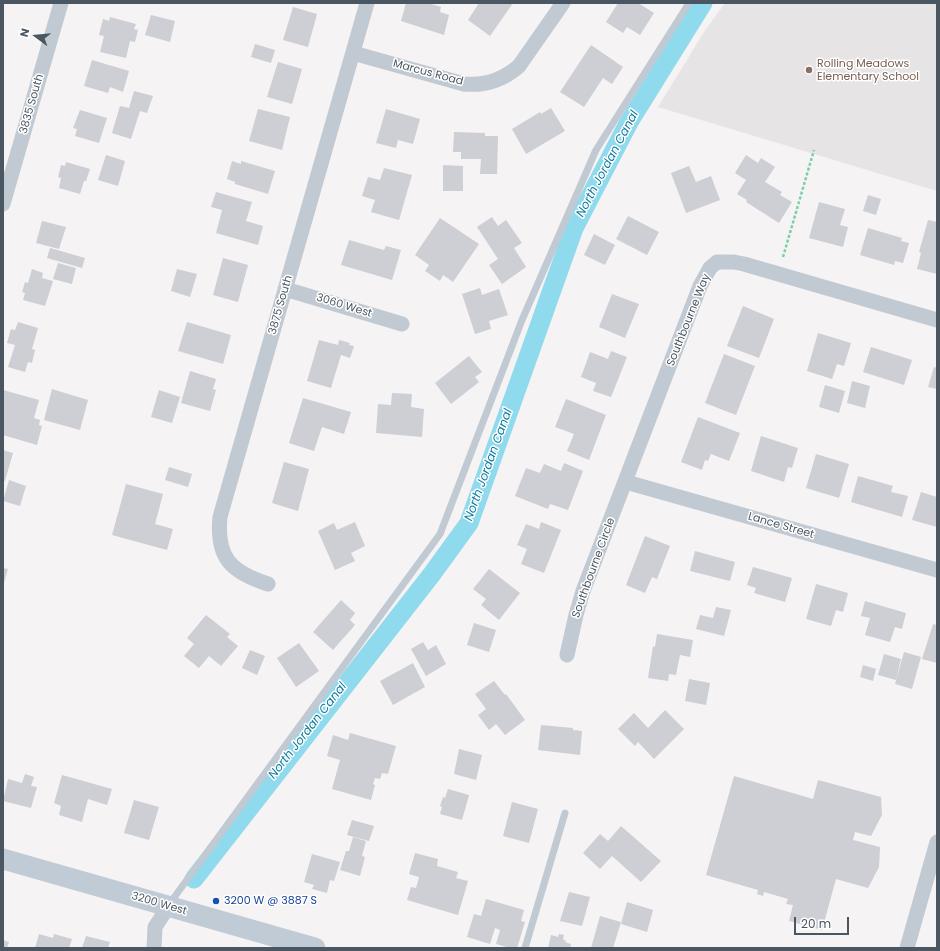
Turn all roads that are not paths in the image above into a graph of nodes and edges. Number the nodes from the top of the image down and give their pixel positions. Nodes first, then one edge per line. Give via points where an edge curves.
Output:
1 (60, 3) edge
2 (367, 3) edge
3 (562, 3) edge
4 (690, 3) edge
5 (353, 53) junction
6 (3, 204) edge
7 (285, 289) junction
8 (937, 320) edge
9 (402, 324) dead end
10 (626, 482) junction
11 (937, 570) edge
12 (268, 584) dead end
13 (567, 655) dead end
14 (565, 813) dead end
15 (937, 844) edge
16 (3, 859) edge
17 (168, 907) junction
18 (307, 947) edge
19 (154, 948) edge
20 (525, 948) edge
21 (907, 948) edge

1 - 6 street, 3835 South
2 - 5 street, 3875 South
3 - 5 street, Marcus Road via 519,66 502,79 492,82 464,84
4 - 17 lane via 596,150 522,320 440,534
5 - 7 street, 3875 South
7 - 9 street, 3060 West
7 - 12 street, 3875 South via 220,517 219,531 224,556 232,566 242,574
8 - 10 street, Southbourne Way via 744,264 717,262 710,268 700,286
10 - 11 street, Lance Street
10 - 13 street, Southbourne Circle via 580,601
14 - 20 lane
15 - 21 street
16 - 17 street, 3200 West
17 - 18 street, 3200 West
17 - 19 street via 155,927

